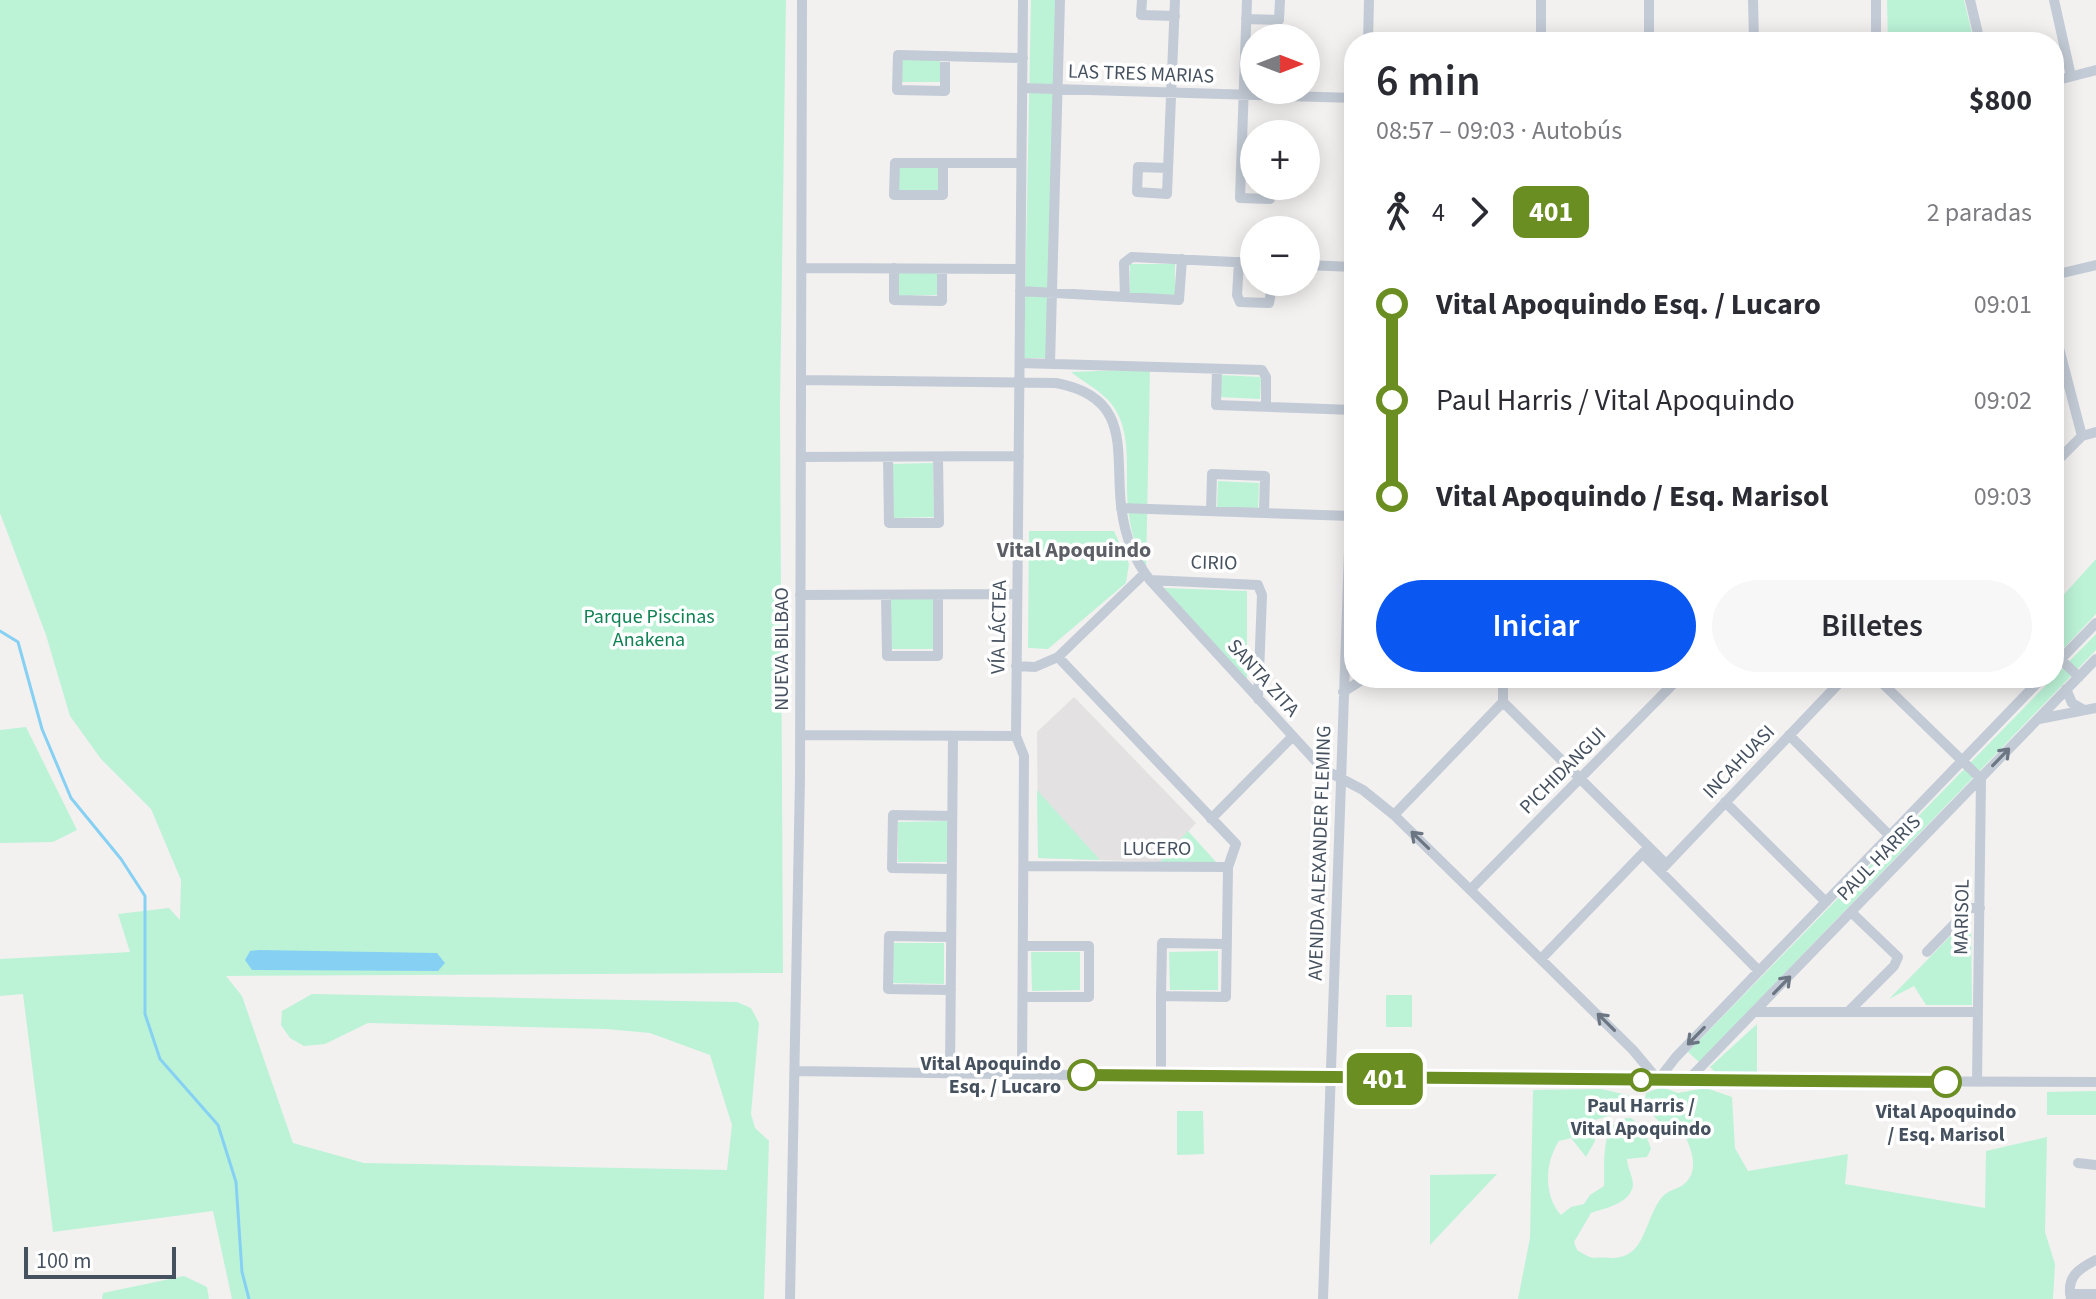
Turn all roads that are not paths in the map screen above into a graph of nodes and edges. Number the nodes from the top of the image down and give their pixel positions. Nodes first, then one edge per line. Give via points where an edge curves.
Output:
1 (802, 0) edge
2 (1023, 0) edge
3 (1060, 0) edge
4 (1142, 0) edge
5 (1175, 0) edge
6 (1247, 0) edge
7 (1280, 0) edge
8 (1369, 0) edge
9 (1541, 0) edge
10 (1649, 0) edge
11 (1753, 0) edge
12 (1876, 0) edge
13 (1970, 0) edge
14 (2054, 0) edge
15 (1175, 16) junction
16 (1246, 19) junction
17 (1246, 24) edge
18 (1368, 32) edge
19 (1541, 32) edge
20 (1649, 32) edge
21 (1754, 32) edge
22 (1876, 32) edge
23 (1978, 32) edge
24 (2061, 32) edge
25 (2064, 45) edge
26 (945, 56) junction
27 (1023, 58) junction
28 (2096, 70) edge
29 (2071, 76) junction
30 (2064, 78) edge
31 (1022, 88) junction
32 (1058, 89) junction
33 (1171, 93) junction
34 (1240, 95) edge
35 (1320, 97) edge
36 (1344, 98) edge
37 (943, 163) junction
38 (1021, 163) junction
39 (1168, 168) dead end
40 (1182, 259) junction
41 (1239, 262) joint
42 (2096, 265) edge
43 (1320, 266) edge
44 (1344, 267) edge
45 (802, 268) junction
46 (894, 268) junction
47 (942, 269) junction
48 (1020, 269) junction
49 (2064, 273) edge
50 (1020, 291) junction
51 (1052, 293) junction
52 (1270, 296) edge
53 (1125, 297) junction
54 (1020, 363) junction
55 (1050, 364) junction
56 (2064, 367) edge
57 (1217, 369) junction
58 (801, 380) junction
59 (1019, 382) junction
60 (1266, 407) junction
61 (1344, 409) edge
62 (2096, 432) edge
63 (2082, 436) junction
64 (2064, 454) edge
65 (1019, 456) junction
66 (801, 457) junction
67 (888, 457) junction
68 (938, 457) junction
69 (1121, 508) junction
70 (1211, 511) junction
71 (1264, 513) junction
72 (1344, 516) edge
73 (1147, 577) junction
74 (1017, 594) junction
75 (800, 595) junction
76 (886, 595) junction
77 (938, 595) junction
78 (2096, 623) edge
79 (2064, 652) edge
80 (1058, 657) junction
81 (2096, 659) edge
82 (2064, 665) edge
83 (1016, 666) junction
84 (1344, 675) edge
85 (2079, 677) junction
86 (1349, 688) edge
87 (1503, 688) edge
88 (1669, 688) edge
89 (1834, 688) edge
90 (1887, 688) edge
91 (2032, 688) edge
92 (2066, 689) junction
93 (1343, 692) junction
94 (1258, 699) junction
95 (1503, 702) junction
96 (2096, 708) edge
97 (2084, 710) junction
98 (2037, 720) junction
99 (800, 735) junction
100 (1789, 735) junction
101 (953, 736) junction
102 (1016, 736) junction
103 (1292, 737) junction
104 (1963, 760) junction
105 (1581, 779) junction
106 (1981, 779) junction
107 (1341, 780) junction
108 (1725, 802) junction
109 (1394, 815) junction
110 (952, 816) junction
111 (1211, 819) junction
112 (1890, 836) junction
113 (1646, 850) junction
114 (1025, 866) junction
115 (1228, 867) junction
116 (1663, 867) junction
117 (952, 869) junction
118 (1471, 889) junction
119 (1826, 902) junction
120 (1980, 908) junction
121 (1851, 912) junction
122 (951, 937) junction
123 (1227, 944) junction
124 (1024, 946) junction
125 (1927, 952) dead end
126 (1541, 959) junction
127 (1759, 971) junction
128 (951, 990) junction
129 (1161, 996) junction
130 (1023, 997) junction
131 (1849, 1011) junction
132 (1755, 1012) junction
133 (1978, 1012) junction
134 (795, 1071) junction
135 (950, 1074) junction
136 (1022, 1074) junction
137 (1161, 1076) junction
138 (1330, 1079) junction
139 (1658, 1080) junction
140 (1688, 1080) junction
141 (1977, 1082) junction
142 (2096, 1082) edge
143 (2078, 1163) dead end
144 (2096, 1165) edge
145 (2096, 1260) edge
146 (2096, 1294) edge
147 (2070, 1297) edge
148 (790, 1299) edge
149 (1323, 1299) edge

1 - 45 street, NUEVA BILBAO
2 - 27 street, VÍA LÁCTEA
3 - 32 street
4 - 15 street via 1141,15
5 - 15 street
6 - 16 street
7 - 16 street via 1279,20
8 - 18 street
9 - 19 street
10 - 20 street
11 - 21 street
12 - 22 street
13 - 23 street
14 - 24 street
15 - 33 street
16 - 17 street
25 - 29 street
26 - 26 street via 945,91 897,90 898,55
26 - 27 street
27 - 31 street, VÍA LÁCTEA
28 - 29 street
29 - 30 street
31 - 32 street, LAS TRES MARIAS
31 - 38 street, VÍA LÁCTEA
32 - 33 street, LAS TRES MARIAS
32 - 51 street
33 - 34 street, LAS TRES MARIAS
33 - 39 street
35 - 36 street, LAS TRES MARIAS
37 - 37 street via 943,195 894,195 895,163
37 - 38 street
38 - 48 street, VÍA LÁCTEA
40 - 41 street
40 - 53 street via 1132,257 1124,263
40 - 53 street via 1179,300
41 - 52 street via 1240,302 1269,303
42 - 49 street
43 - 44 street
45 - 46 street
45 - 58 street, NUEVA BILBAO
46 - 47 street
46 - 47 street via 894,300 942,301
47 - 48 street
48 - 50 street, VÍA LÁCTEA
50 - 51 street
50 - 54 street, VÍA LÁCTEA
51 - 53 street
51 - 55 street
54 - 55 street
54 - 59 street, VÍA LÁCTEA
55 - 57 street
56 - 63 street
57 - 60 street via 1262,370
57 - 60 street via 1216,405
58 - 59 street, SANTA ZITA
58 - 66 street, NUEVA BILBAO
59 - 65 street, VÍA LÁCTEA
59 - 69 street, SANTA ZITA via 1074,387 1105,411 1121,447
60 - 61 street
62 - 63 street
63 - 64 street
65 - 68 street
65 - 74 street, VÍA LÁCTEA
66 - 67 street
66 - 75 street, NUEVA BILBAO
67 - 68 street
67 - 68 street via 889,523 939,523
69 - 70 street
69 - 73 street, SANTA ZITA via 1127,538
70 - 71 street
70 - 71 street via 1212,474 1239,475 1265,476
71 - 72 street
73 - 80 street
73 - 94 street, SANTA ZITA
73 - 94 street, CIRIO via 1258,585
74 - 77 street
74 - 83 street, VÍA LÁCTEA
75 - 76 street
75 - 99 street, NUEVA BILBAO
76 - 77 street
76 - 77 street via 887,656 938,656
78 - 79 street
80 - 83 street via 1035,667
80 - 111 street, LUCERO
81 - 85 street, PAUL HARRIS
82 - 85 street
83 - 102 street, VÍA LÁCTEA
84 - 93 street, AVENIDA ALEXANDER FLEMING
85 - 92 street, PAUL HARRIS
86 - 93 street
87 - 95 street
88 - 105 street, PICHIDANGUI
89 - 100 street, INCAHUASI
90 - 104 street
91 - 104 street, PAUL HARRIS
92 - 97 street via 2072,703
92 - 98 street, PAUL HARRIS
93 - 107 street, AVENIDA ALEXANDER FLEMING
94 - 103 street, SANTA ZITA
95 - 105 street
95 - 109 street
96 - 97 street
97 - 98 street
106 -> 98 street, PAUL HARRIS
99 - 101 street
99 - 134 street, NUEVA BILBAO
100 - 108 street, INCAHUASI
100 - 112 street
101 - 102 street
101 - 110 street
102 - 114 street, VÍA LÁCTEA via 1024,756
103 - 107 street, SANTA ZITA via 1329,775
103 - 111 street, LUCERO
104 - 106 street
104 - 112 street, PAUL HARRIS
105 - 113 street
105 - 118 street, PICHIDANGUI
106 - 120 street, MARISOL
106 - 121 street, PAUL HARRIS
107 - 109 street, SANTA ZITA
107 - 138 street, AVENIDA ALEXANDER FLEMING
108 - 116 street, INCAHUASI
108 - 119 street
118 -> 109 street, SANTA ZITA
110 - 117 street
110 - 117 street via 893,815 892,868
111 - 115 street, LUCERO via 1236,844
112 - 119 street, PAUL HARRIS
113 - 116 street
113 - 126 street
114 - 115 street, LUCERO
114 - 124 street, VÍA LÁCTEA
115 - 123 street
116 - 127 street
117 - 122 street
118 - 126 street, SANTA ZITA
119 - 127 street, PAUL HARRIS
120 - 125 street via 1970,908
120 - 133 street, MARISOL
121 - 131 street via 1898,957
132 -> 121 street, PAUL HARRIS
122 - 128 street
122 - 128 street via 889,936 888,989
123 - 129 street via 1226,997
123 - 129 street via 1162,943
124 - 130 street, VÍA LÁCTEA
124 - 130 street via 1089,946 1089,997
139 -> 126 street, SANTA ZITA
127 -> 139 street, PAUL HARRIS
128 - 135 street
129 - 137 street
130 - 136 street, VÍA LÁCTEA
131 - 132 street
131 - 133 street
132 - 140 street, PAUL HARRIS
133 - 141 street, MARISOL
134 - 135 street
134 - 148 street, NUEVA BILBAO
135 - 136 street
136 - 137 street
137 - 138 street
138 - 139 street
138 - 149 street, AVENIDA ALEXANDER FLEMING
139 - 140 street
140 - 141 street
141 - 142 street
143 - 144 street
145 - 147 street via 2074,1274
146 - 147 street

